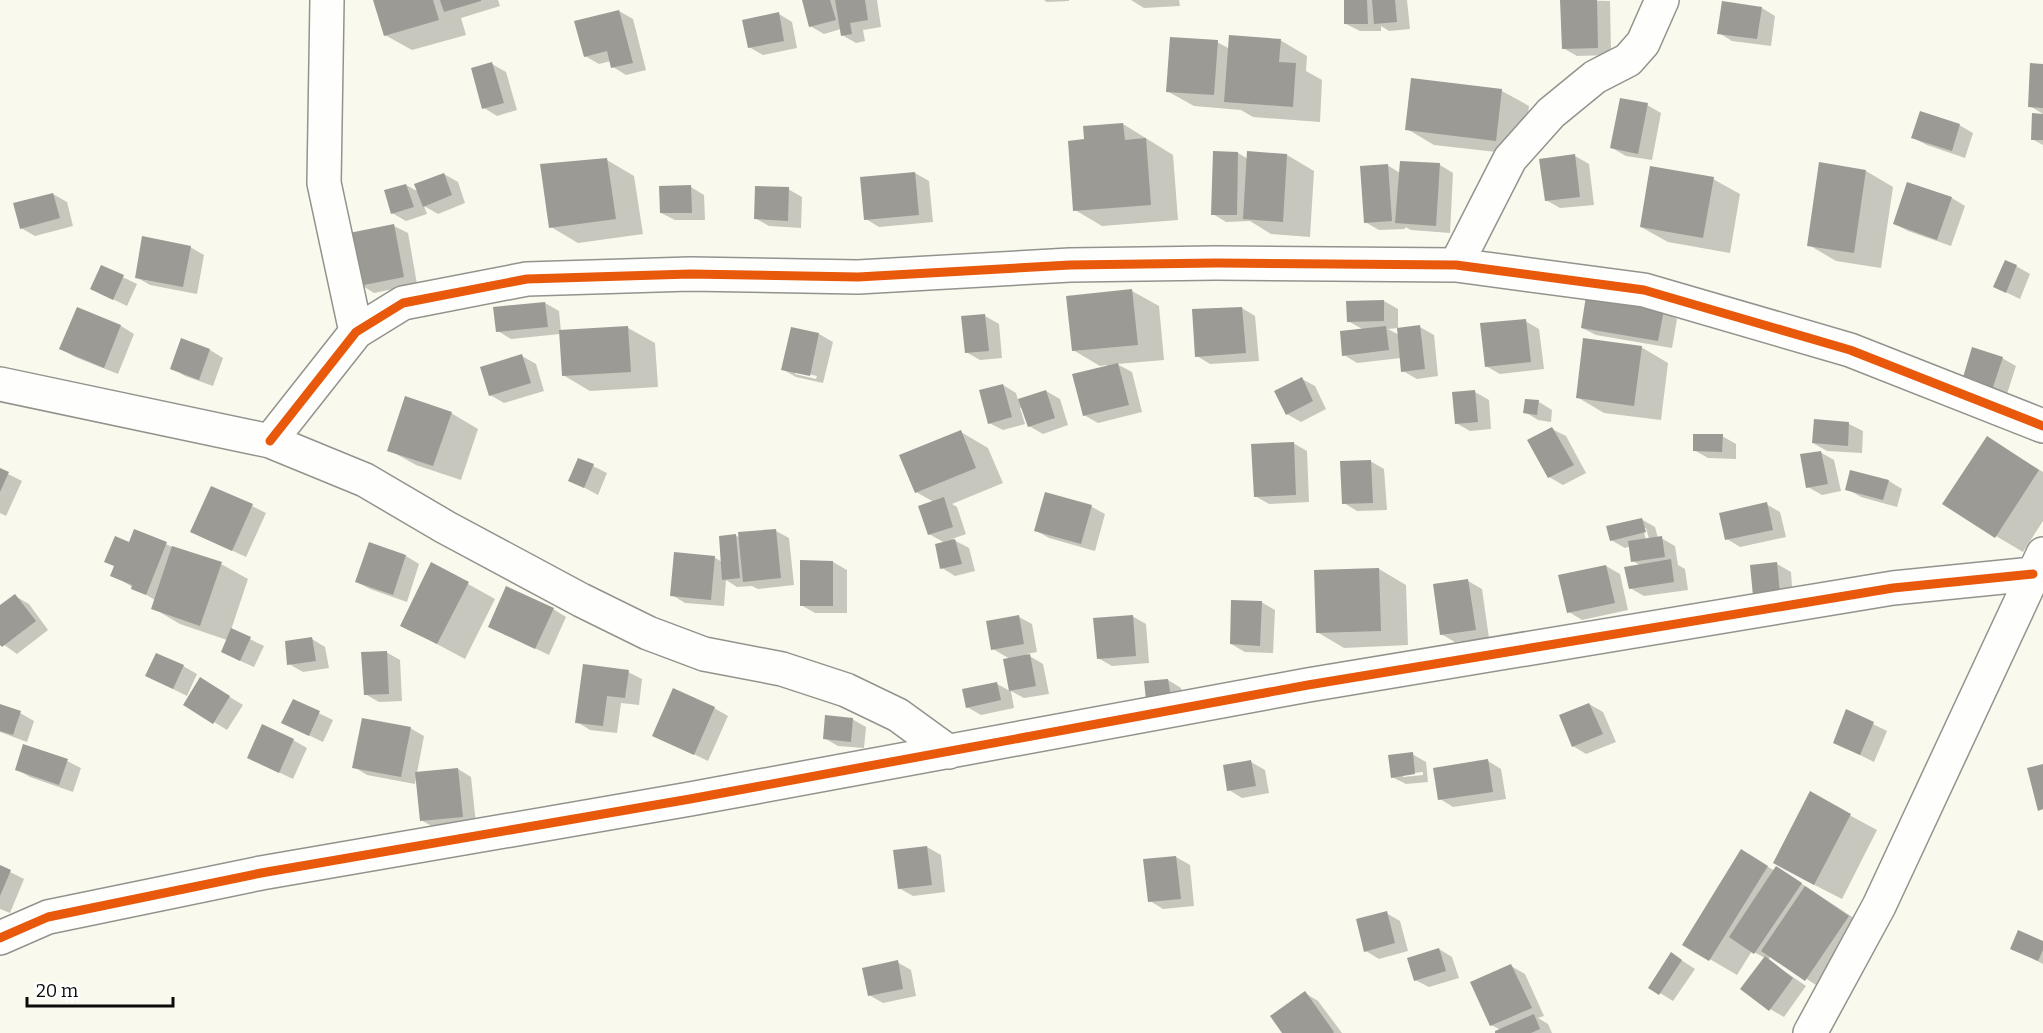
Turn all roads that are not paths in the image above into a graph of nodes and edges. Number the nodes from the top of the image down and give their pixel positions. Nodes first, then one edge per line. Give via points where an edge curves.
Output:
1 (327, 0) edge
2 (1662, 0) edge
3 (1455, 265) junction
4 (356, 332) junction
5 (0, 384) edge
6 (2043, 426) edge
7 (270, 441) junction
8 (2038, 564) edge
9 (949, 752) junction
10 (0, 938) edge
11 (1810, 1033) edge

1 - 4 street via 324,183
2 - 3 street via 1643,43 1628,60 1595,77 1551,113 1510,159
3 - 4 street via 1070,265 858,277 690,274 527,279 403,303
3 - 6 street via 1644,290 1850,350
4 - 7 street
5 - 7 street
7 - 9 street via 365,480 445,527 648,633 704,654 782,669 846,690 898,715
8 - 9 street via 1308,685
8 - 11 street via 1880,906
9 - 10 street via 261,873 48,917

